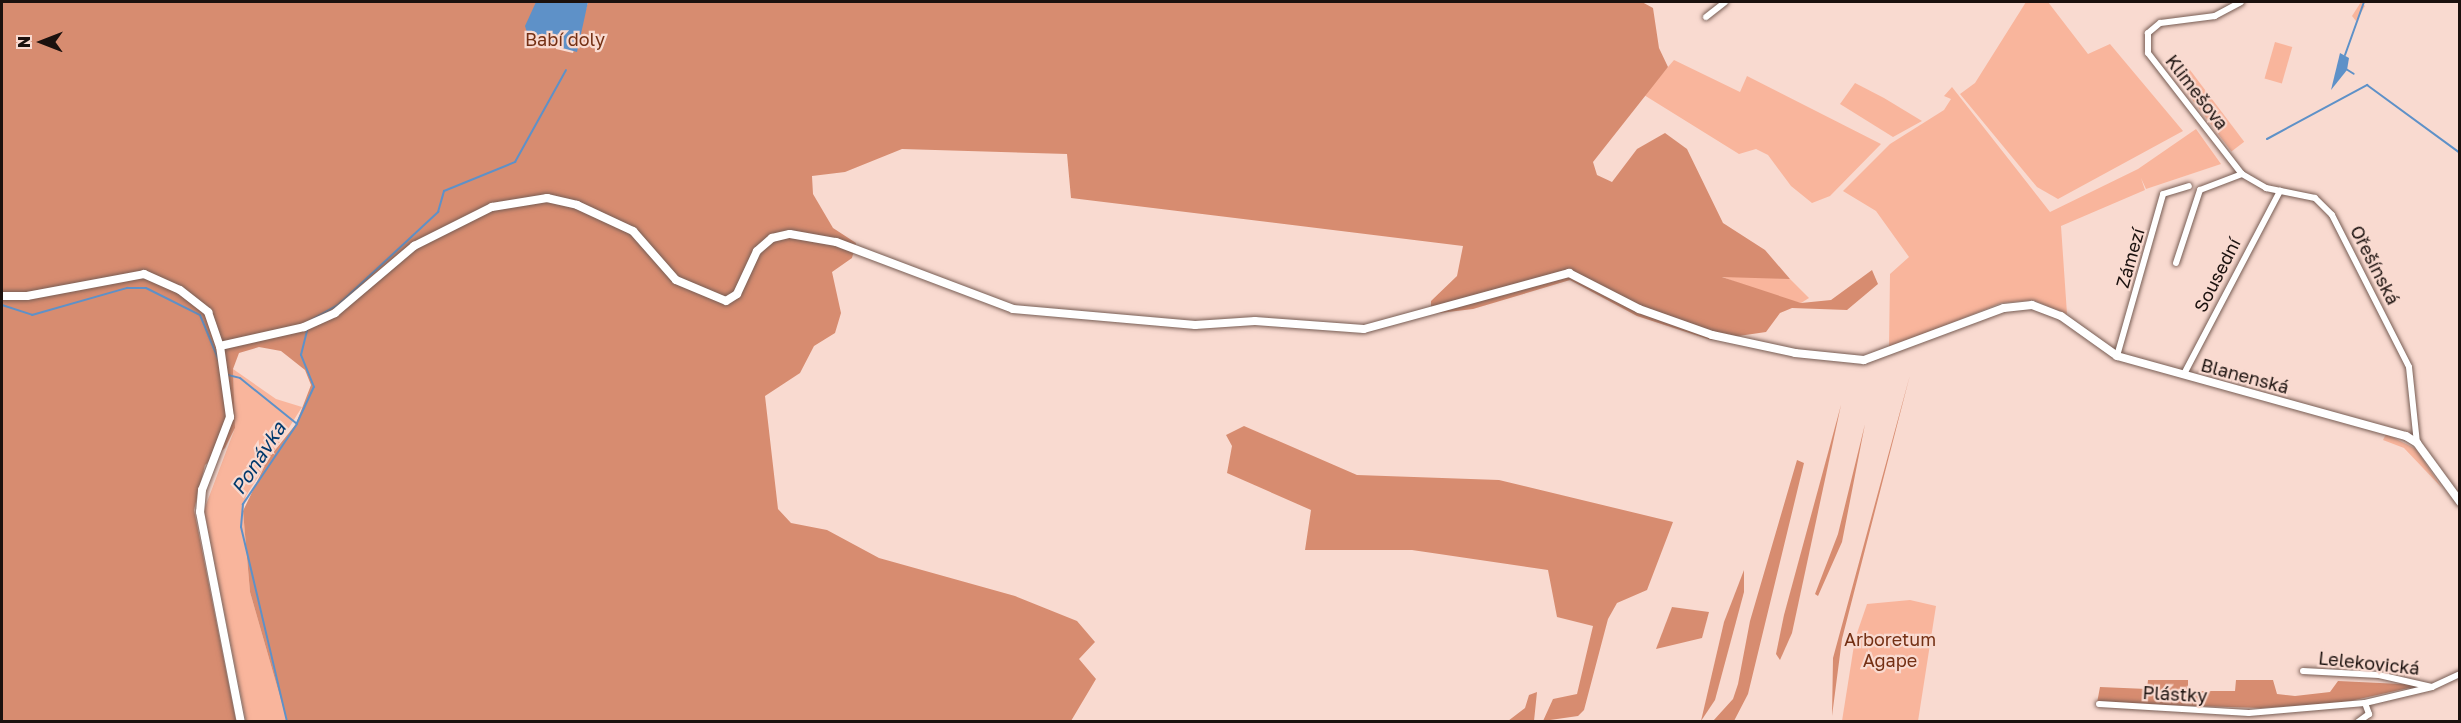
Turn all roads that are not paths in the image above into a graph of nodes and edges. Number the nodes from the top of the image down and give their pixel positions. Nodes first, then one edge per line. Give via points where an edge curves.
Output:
1 (1725, 2) edge
2 (2241, 2) edge
3 (1706, 18) dead end
4 (2231, 162) joint
5 (2242, 174) junction
6 (2189, 186) dead end
7 (2280, 190) junction
8 (2176, 263) dead end
9 (2, 296) edge
10 (220, 346) junction
11 (2118, 356) junction
12 (2184, 374) junction
13 (2417, 443) junction
14 (2460, 502) edge
15 (2303, 671) dead end
16 (2460, 674) edge
17 (2432, 687) junction
18 (2366, 703) junction
19 (2099, 704) dead end
20 (2249, 713) junction
21 (2369, 714) junction
22 (241, 722) edge
23 (2248, 722) edge
24 (2358, 722) edge
25 (2374, 722) edge

1 - 3 street
2 - 4 street, Klimešova via 2215,16 2160,23 2146,40 2148,53
4 - 5 street, Ořešínská
5 - 7 street, Ořešínská
5 - 8 street via 2200,190
6 - 11 street, Zámezí via 2163,194
7 - 12 street, Sousední
7 - 13 street, Ořešínská via 2315,198 2337,222 2409,367
9 - 10 street via 27,296 144,273 180,290 208,312
10 - 11 street, Blanenská via 315,323 335,313 414,246 492,207 547,198 578,205 633,231 676,280 726,302 737,294 757,251 772,238 790,234 836,242 1013,309 1195,326 1255,321 1364,329 1569,273 1639,309 1712,335 1795,353 1864,360 2004,308 2043,308
10 - 22 street via 230,417 202,490 200,512
11 - 12 street, Blanenská
12 - 13 street, Blanenská
13 - 14 street
15 - 17 street, Lelekovická via 2379,675
16 - 17 street, Lelekovická
17 - 18 street, Lelekovická
18 - 20 street, Plástky
18 - 21 street
19 - 20 street, Plástky
20 - 23 street
21 - 24 street
21 - 25 street

